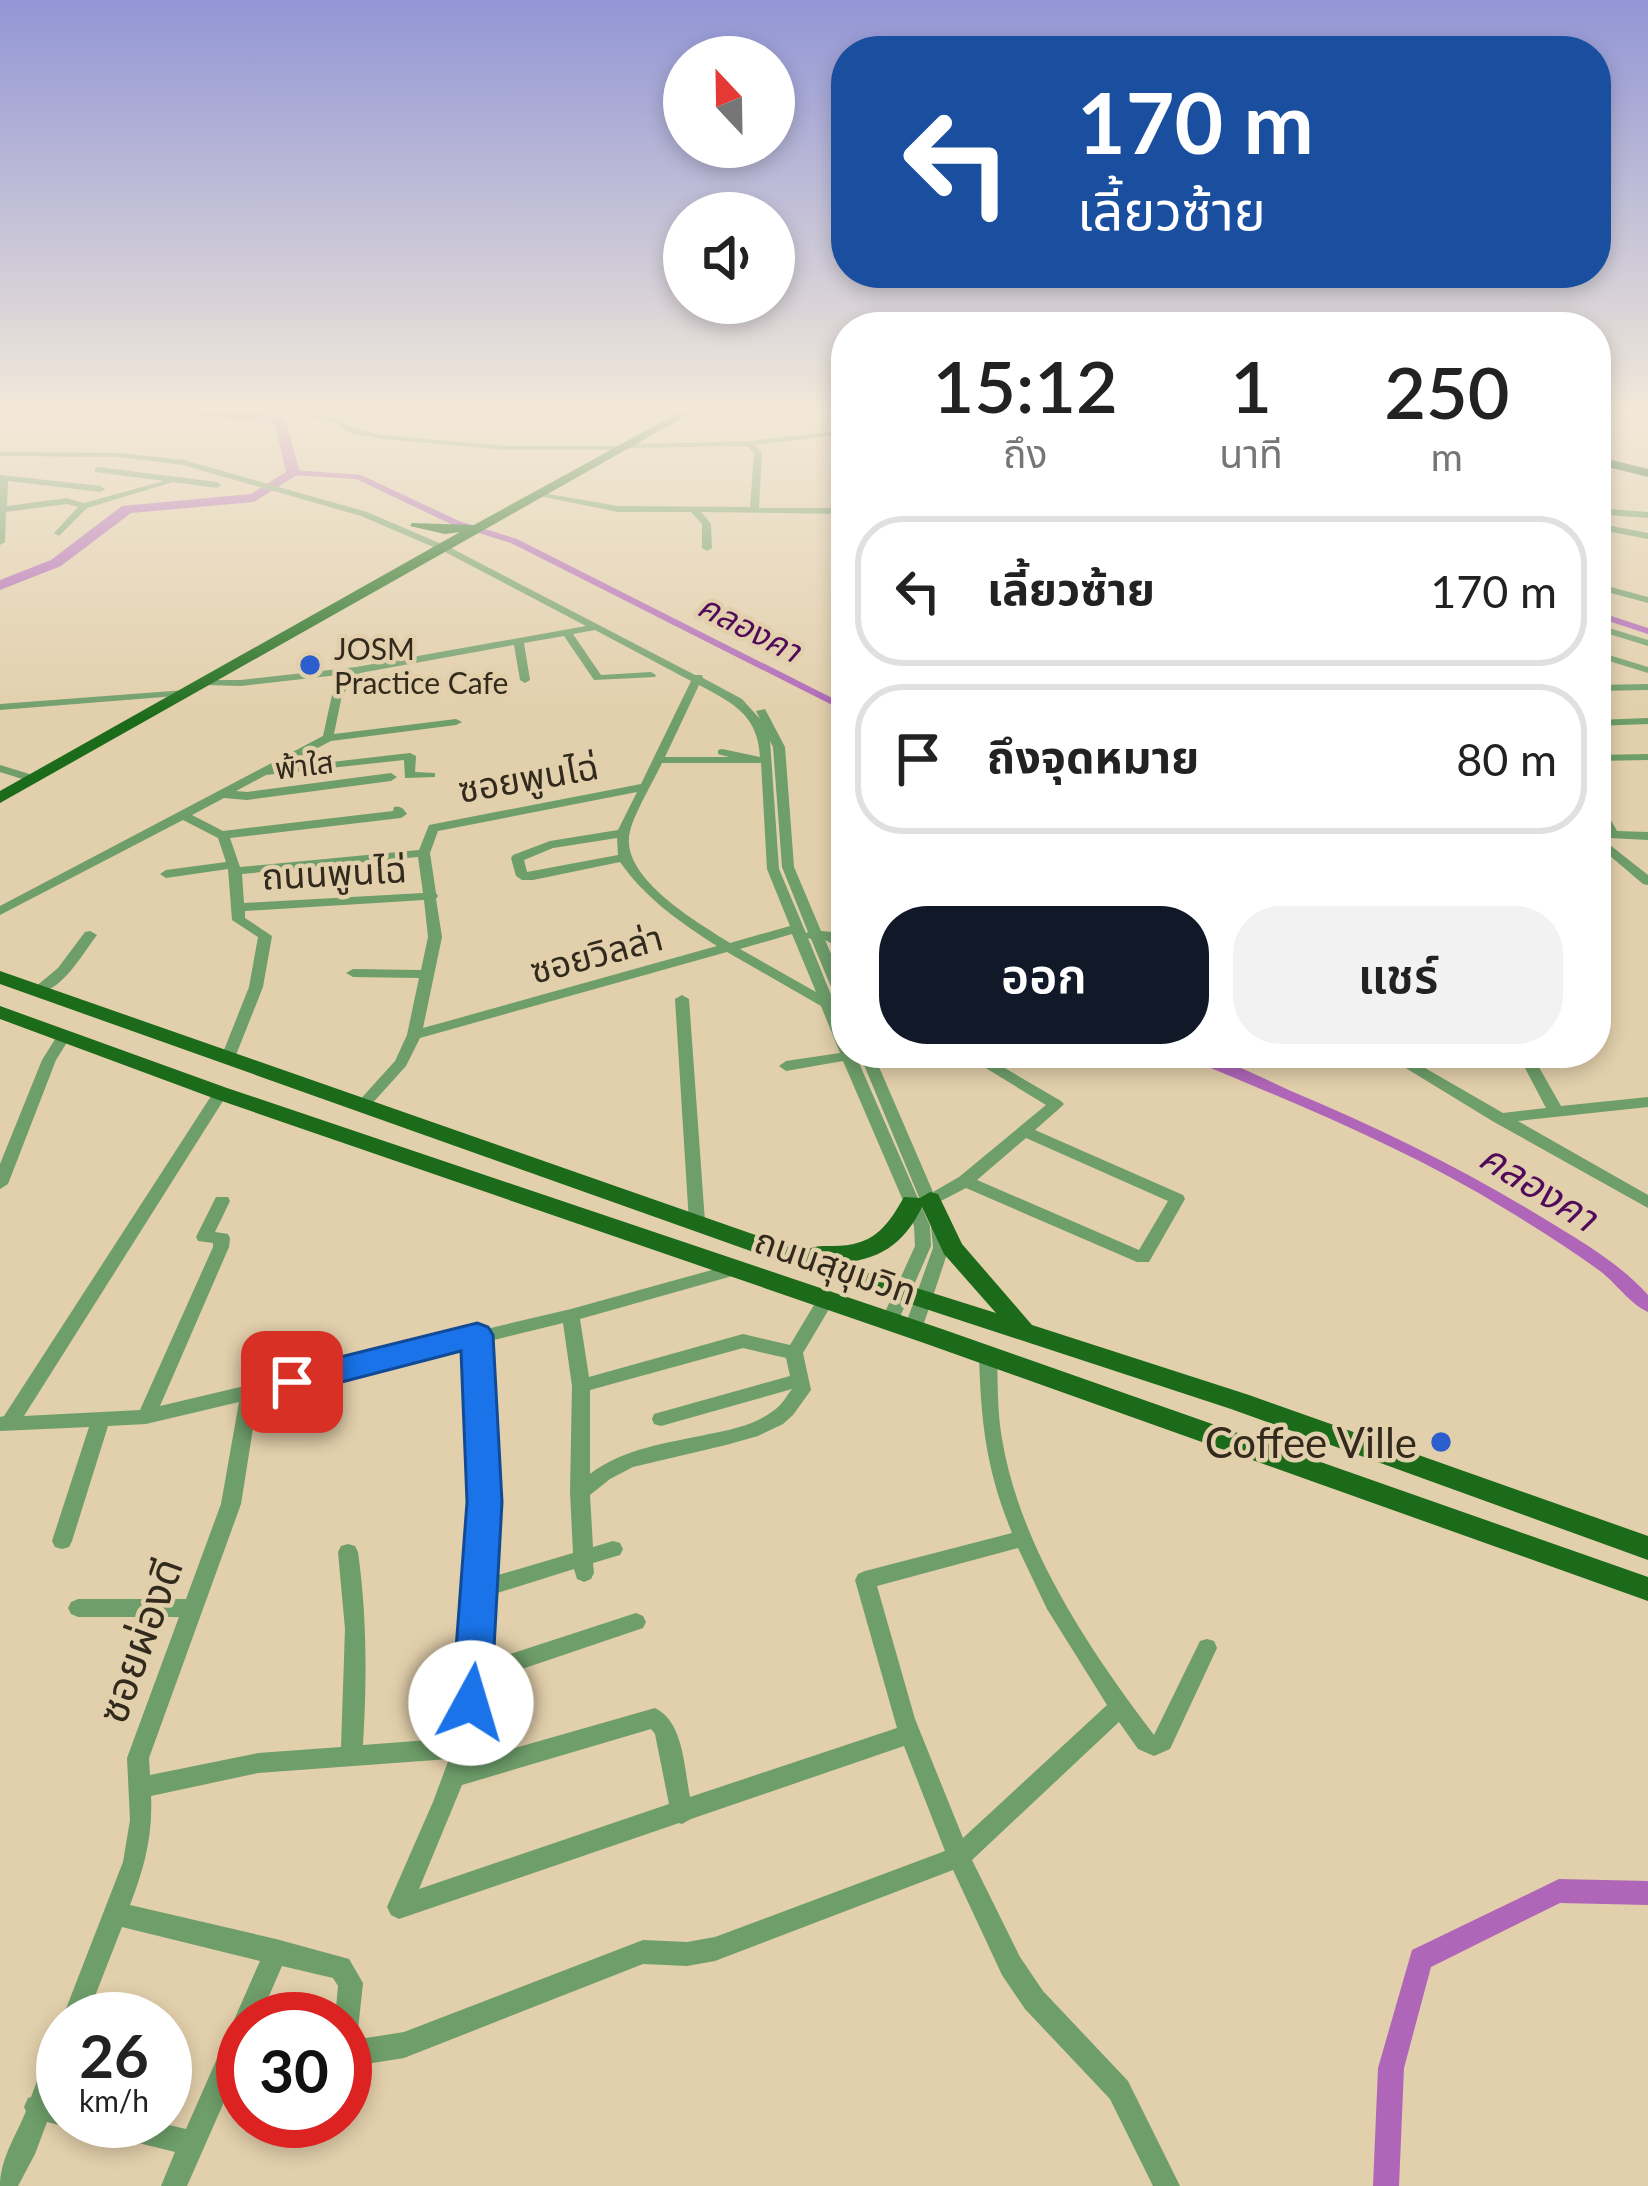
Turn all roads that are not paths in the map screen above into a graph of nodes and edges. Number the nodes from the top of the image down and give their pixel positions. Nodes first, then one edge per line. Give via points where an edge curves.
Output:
1 (76, 515) edge
2 (367, 515) edge
3 (380, 515) edge
4 (503, 515) edge
5 (504, 515) edge
6 (698, 515) edge
7 (492, 521) junction
8 (416, 526) joint
9 (1611, 529) edge
10 (59, 533) dead end
11 (1648, 536) edge
12 (456, 543) junction
13 (707, 548) dead end
14 (368, 590) junction
15 (1611, 590) edge
16 (1648, 600) edge
17 (596, 626) junction
18 (566, 632) junction
19 (1611, 632) edge
20 (519, 641) junction
21 (1648, 643) edge
22 (1611, 659) edge
23 (356, 670) junction
24 (1648, 670) edge
25 (651, 675) dead end
26 (698, 677) junction
27 (526, 680) dead end
28 (205, 682) junction
29 (1611, 688) edge
30 (1648, 688) edge
31 (185, 693) junction
32 (0, 706) edge
33 (1648, 721) edge
34 (456, 722) dead end
35 (1611, 722) edge
36 (328, 738) junction
37 (722, 752) dead end
38 (1648, 757) edge
39 (1611, 758) edge
40 (657, 760) junction
41 (761, 760) junction
42 (0, 768) edge
43 (263, 773) junction
44 (430, 775) dead end
45 (391, 777) dead end
46 (644, 787) junction
47 (12, 789) edge
48 (224, 794) junction
49 (185, 816) junction
50 (293, 825) junction
51 (1611, 831) edge
52 (220, 833) junction
53 (623, 833) junction
54 (1648, 836) edge
55 (1611, 848) edge
56 (424, 853) junction
57 (625, 857) junction
58 (234, 868) junction
59 (1641, 869) edge
60 (166, 874) dead end
61 (1648, 881) edge
62 (432, 896) junction
63 (239, 907) junction
64 (0, 911) edge
65 (797, 932) junction
66 (815, 934) junction
67 (90, 935) dead end
68 (831, 937) edge
69 (727, 948) junction
70 (831, 971) edge
71 (353, 973) dead end
72 (427, 974) junction
73 (0, 977) edge
74 (39, 991) junction
75 (682, 1000) dead end
76 (826, 1003) junction
77 (0, 1012) edge
78 (831, 1013) edge
79 (414, 1034) junction
80 (64, 1036) junction
81 (229, 1055) junction
82 (831, 1057) edge
83 (786, 1066) dead end
84 (859, 1068) edge
85 (994, 1068) edge
86 (1414, 1068) edge
87 (1532, 1068) edge
88 (220, 1093) junction
89 (1648, 1102) edge
90 (364, 1104) junction
91 (1555, 1110) junction
92 (1499, 1118) junction
93 (1024, 1131) junction
94 (965, 1181) junction
95 (0, 1184) edge
96 (222, 1201) dead end
97 (921, 1202) junction
98 (1648, 1202) edge
99 (697, 1222) junction
100 (778, 1252) junction
101 (736, 1269) junction
102 (915, 1293) junction
103 (826, 1299) junction
104 (571, 1315) junction
105 (902, 1325) junction
106 (1031, 1334) junction
107 (477, 1335) junction
108 (794, 1353) junction
109 (988, 1355) junction
110 (800, 1380) junction
111 (581, 1386) junction
112 (250, 1393) junction
113 (146, 1417) junction
114 (661, 1419) dead end
115 (100, 1421) junction
116 (5, 1423) edge
117 (580, 1492) junction
118 (1024, 1538) junction
119 (62, 1541) dead end
120 (1648, 1548) edge
121 (613, 1549) dead end
122 (348, 1552) dead end
123 (584, 1565) junction
124 (482, 1589) junction
125 (1648, 1589) edge
126 (78, 1608) dead end
127 (192, 1608) junction
128 (636, 1622) dead end
129 (1207, 1648) dead end
130 (475, 1675) junction
131 (1119, 1708) junction
132 (910, 1733) junction
133 (463, 1748) junction
134 (351, 1756) junction
135 (453, 1777) junction
136 (140, 1788) junction
137 (682, 1813) junction
138 (959, 1857) junction
139 (117, 1915) junction
140 (276, 1951) junction
141 (85, 1992) edge
142 (259, 1992) edge
143 (216, 2089) edge
144 (36, 2130) edge
145 (192, 2142) edge
146 (189, 2148) edge
147 (4, 2186) edge
148 (174, 2186) edge
149 (1167, 2186) edge

1 - 10 street
2 - 12 street
3 - 8 street
4 - 7 main road
5 - 7 main road
6 - 13 street
7 - 12 main road
7 - 12 main road
8 - 12 main road
9 - 11 street
12 - 14 main road
12 - 14 main road
12 - 17 street
12 - 66 street via 722,682 762,712 779,747 788,867
14 - 28 main road
15 - 16 street
17 - 18 street
17 - 26 street
18 - 20 street
18 - 25 street via 598,678
19 - 21 street
20 - 23 street
20 - 27 street
22 - 24 street
23 - 28 street
23 - 36 street via 338,695
26 - 40 street
26 - 41 street via 750,713 762,730
28 - 31 main road
29 - 30 street
31 - 32 street
31 - 47 main road
33 - 35 street
34 - 36 street
36 - 43 street
37 - 41 street
38 - 39 street
40 - 41 street
40 - 46 street
41 - 65 street via 773,868
42 - 47 street
43 - 44 street via 410,756 409,776
43 - 48 street
45 - 48 street, พ้าใส
46 - 53 street
46 - 56 street, ซอยพูนไฉ่ via 441,824
48 - 49 street
49 - 52 street
49 - 64 street
50 - 50 street via 401,814 398,810
50 - 52 street
51 - 54 street
52 - 58 street
53 - 57 street
53 - 57 street via 517,857 522,876 533,876
55 - 59 street
56 - 58 street
56 - 62 street
57 - 69 street
58 - 60 street
58 - 63 street
59 - 61 street
62 - 63 street, ถนนพูนไฉ่
62 - 72 street
63 - 81 street via 241,923 265,936 256,987
65 - 66 street, ซอยวิลล่า
65 - 69 street, ซอยวิลล่า
65 - 76 street
66 - 68 street
66 - 70 street
67 - 74 street
69 - 76 street
69 - 79 street, ซอยวิลล่า
71 - 72 street
72 - 79 street
73 - 74 main road, ถนนสุขุมวิท
74 - 81 main road, ถนนสุขุมวิท
75 - 99 street
76 - 78 street
77 - 80 main road, ถนนสุขุมวิท
79 - 90 street
80 - 88 main road, ถนนสุขุมวิท
80 - 95 street
81 - 90 main road, ถนนสุขุมวิท
82 - 83 street
84 - 97 street
85 - 93 street via 1056,1104
86 - 92 street
87 - 91 street
88 - 101 main road, ถนนสุขุมวิท
88 - 116 street
89 - 91 street
90 - 99 main road, ถนนสุขุมวิท
91 - 92 street
92 - 98 street
93 - 94 street
93 - 94 street via 1177,1199 1143,1258
94 - 97 street
96 - 113 street via 204,1237 222,1238 221,1247
97 - 100 main road via 879,1247
97 - 102 street via 941,1248
97 - 106 main road via 1002,1309
99 - 100 main road, ถนนสุขุมวิท
100 - 102 main road, ถนนสุขุมวิท
101 - 103 main road, ถนนสุขุมวิท
101 - 104 street
102 - 105 street
102 - 106 main road, ถนนสุขุมวิท
103 - 105 main road, ถนนสุขุมวิท
103 - 108 street
104 - 107 street
104 - 111 street
105 - 109 main road, ถนนสุขุมวิท
106 - 120 main road, ถนนสุขุมวิท
107 - 112 street
107 - 124 street
108 - 110 street
108 - 111 street via 743,1341
109 - 118 street via 993,1443
109 - 125 main road, ถนนสุขุมวิท
110 - 114 street
110 - 117 street via 802,1390 779,1418 638,1454
111 - 117 street
112 - 113 street
112 - 127 street, ซอยผ่องดี via 231,1504
113 - 115 street
115 - 116 street
115 - 119 street
117 - 123 street
118 - 131 street via 1084,1659
118 - 132 street via 865,1580
121 - 123 street
122 - 134 street via 357,1676
123 - 124 street
124 - 130 street
126 - 127 street
127 - 136 street, ซอยผ่องดี via 138,1758
128 - 130 street
129 - 131 street via 1162,1742 1146,1742
130 - 133 street
131 - 138 street
132 - 137 street
132 - 138 street
133 - 134 street
133 - 135 street
134 - 136 street via 228,1766
135 - 137 street via 655,1718 664,1724
135 - 137 street via 399,1907
136 - 139 street, ซอยผ่องดี via 140,1838
138 - 140 street via 771,1931 697,1953 643,1952 378,2049 357,2051 348,2040 352,1989 345,1972
138 - 149 street via 1021,1984 1119,2090
139 - 140 street
139 - 141 street, ซอยผ่องดี
140 - 142 street
143 - 145 street
144 - 147 street
146 - 148 street

